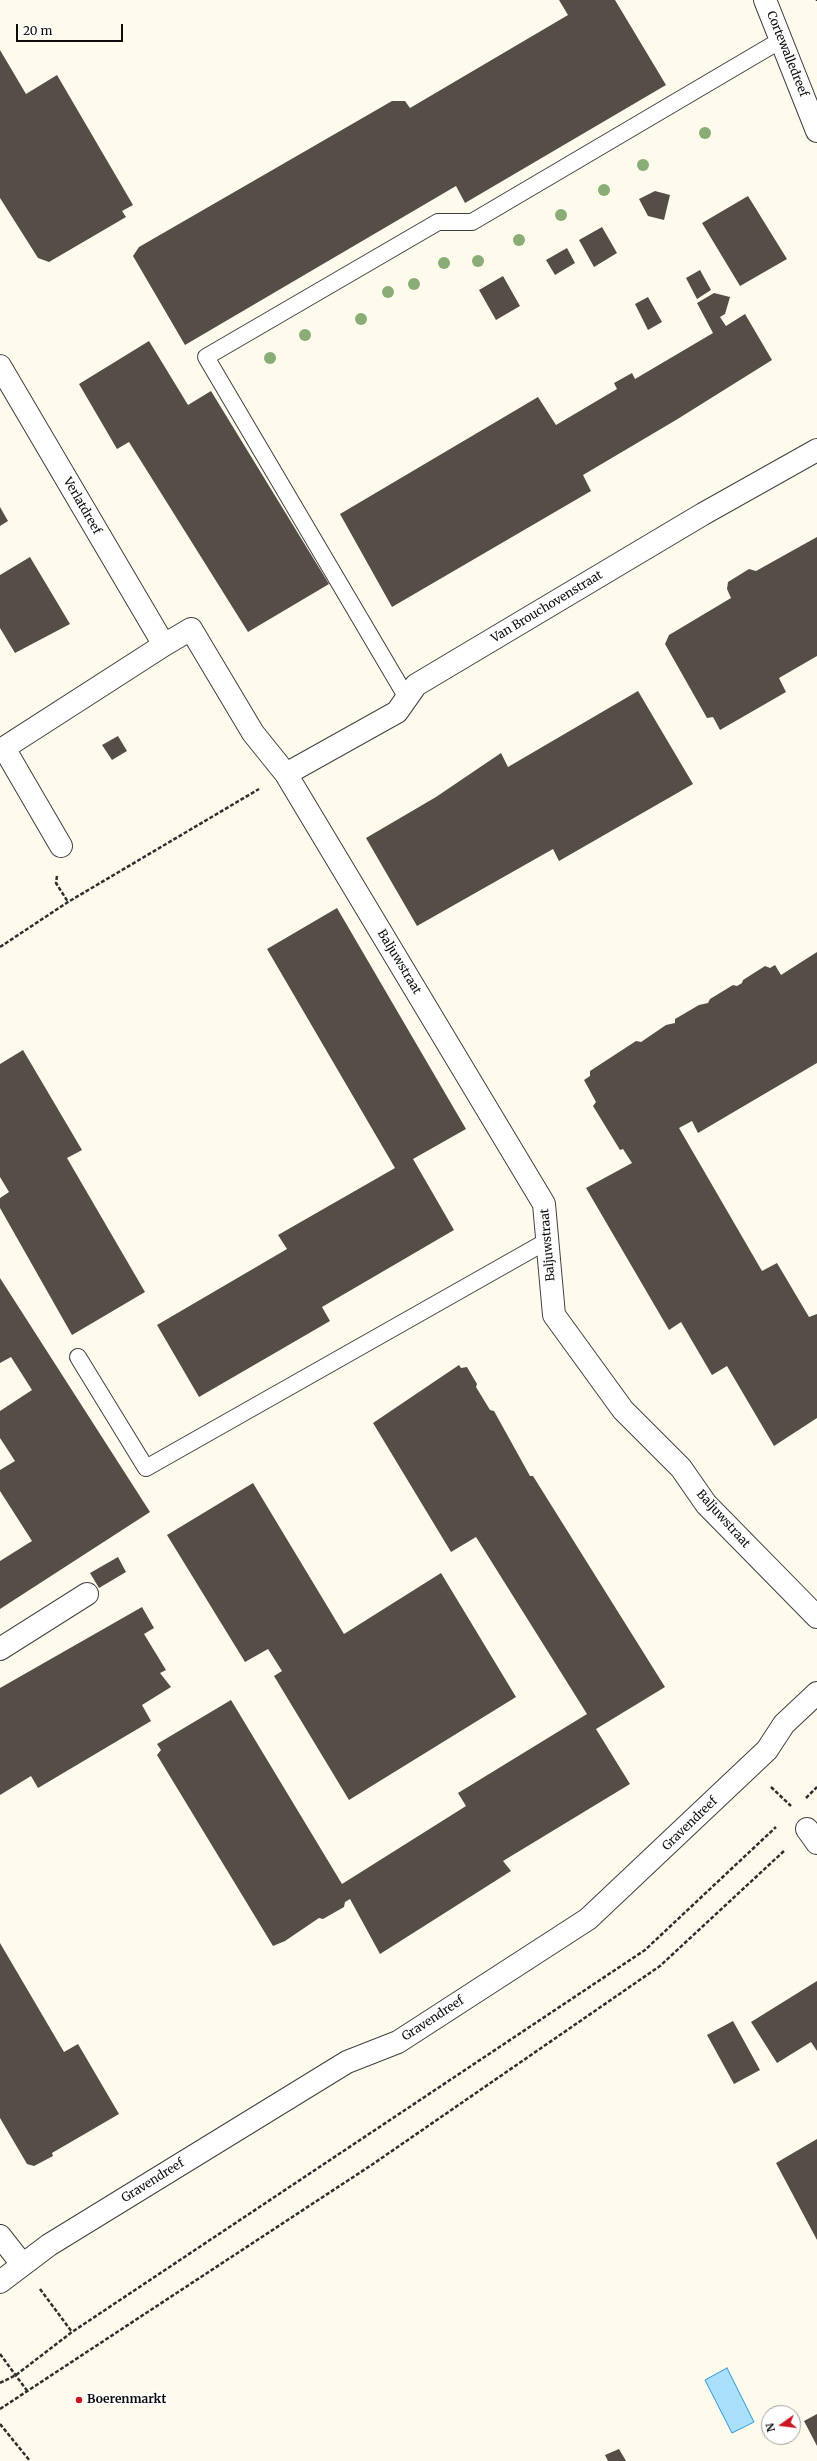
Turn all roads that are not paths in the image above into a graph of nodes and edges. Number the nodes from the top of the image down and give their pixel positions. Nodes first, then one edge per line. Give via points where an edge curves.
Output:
1 (765, 0) edge
2 (781, 40) junction
3 (817, 131) edge
4 (0, 366) edge
5 (817, 450) edge
6 (164, 645) junction
7 (407, 698) junction
8 (286, 774) junction
9 (61, 846) dead end
10 (547, 1241) junction
11 (78, 1357) dead end
12 (87, 1594) dead end
13 (817, 1617) edge
14 (0, 1649) edge
15 (817, 1693) edge
16 (0, 2236) edge
17 (22, 2264) junction
18 (0, 2282) edge

1 - 2 street, Cortewalledreef
2 - 3 street, Cortewalledreef
2 - 7 lane via 472,222 438,222 206,357
4 - 6 street, Verlatdreef
5 - 7 street, Van Brouchovenstraat via 703,514 416,685
6 - 8 street via 191,629 253,734
6 - 9 street via 4,748
7 - 8 street, Van Brouchovenstraat via 397,712
8 - 10 street, Baljuwstraat via 544,1204
10 - 11 lane via 146,1468
10 - 13 street, Baljuwstraat via 554,1315 623,1410 681,1468 706,1504
12 - 14 street
15 - 17 street, Gravendreef via 784,1724 768,1750 588,1919 398,2042 347,2062
16 - 17 street
17 - 18 street, Gravendreef

